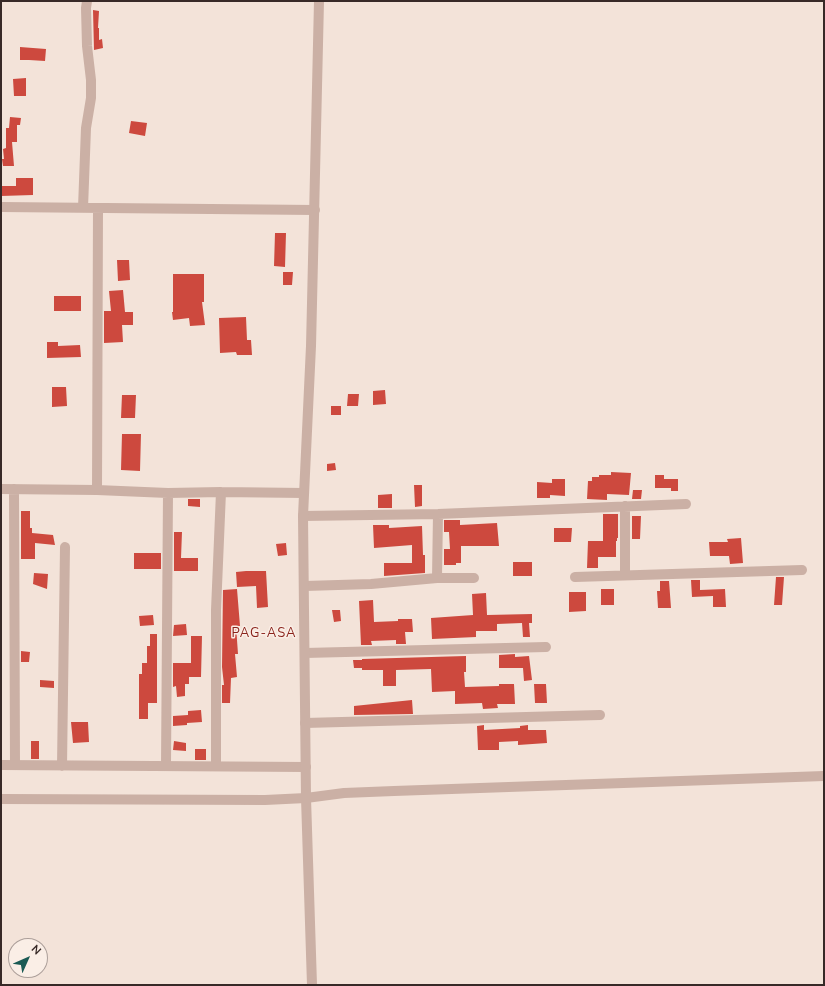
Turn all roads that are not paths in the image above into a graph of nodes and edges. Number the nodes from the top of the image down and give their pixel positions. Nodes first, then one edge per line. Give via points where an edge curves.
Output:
1 (88, 1) edge
2 (319, 1) edge
3 (1, 207) edge
4 (83, 208) junction
5 (98, 208) junction
6 (315, 210) junction
7 (1, 489) edge
8 (14, 489) junction
9 (97, 490) junction
10 (221, 492) junction
11 (168, 493) junction
12 (304, 493) junction
13 (686, 504) dead end
14 (625, 506) junction
15 (438, 514) junction
16 (303, 516) junction
17 (65, 547) dead end
18 (802, 570) dead end
19 (625, 574) junction
20 (575, 577) dead end
21 (437, 578) junction
22 (474, 578) dead end
23 (305, 586) junction
24 (546, 647) dead end
25 (305, 653) junction
26 (600, 715) dead end
27 (305, 723) junction
28 (1, 765) edge
29 (166, 765) junction
30 (15, 766) junction
31 (62, 766) junction
32 (216, 766) junction
33 (306, 766) junction
34 (824, 776) edge
35 (306, 798) junction
36 (1, 799) edge
37 (312, 985) edge

1 - 4 street via 87,46 91,98 86,128
2 - 6 street
3 - 4 street
4 - 5 street
5 - 6 street
5 - 9 street
6 - 12 street
7 - 8 street
8 - 9 street
8 - 30 street
9 - 11 street
10 - 11 street
10 - 12 street
10 - 32 street via 216,610
11 - 29 street
12 - 16 street
13 - 14 street
14 - 15 street
14 - 19 street
15 - 16 street
15 - 21 street
16 - 23 street
17 - 31 street
18 - 19 street
19 - 20 street
21 - 22 street
21 - 23 street
23 - 25 street
24 - 25 street
25 - 27 street
26 - 27 street
27 - 33 street
28 - 30 street
29 - 31 street
29 - 32 street
30 - 31 street
32 - 33 street
33 - 35 street
34 - 35 street via 344,793
35 - 36 street
35 - 37 street

